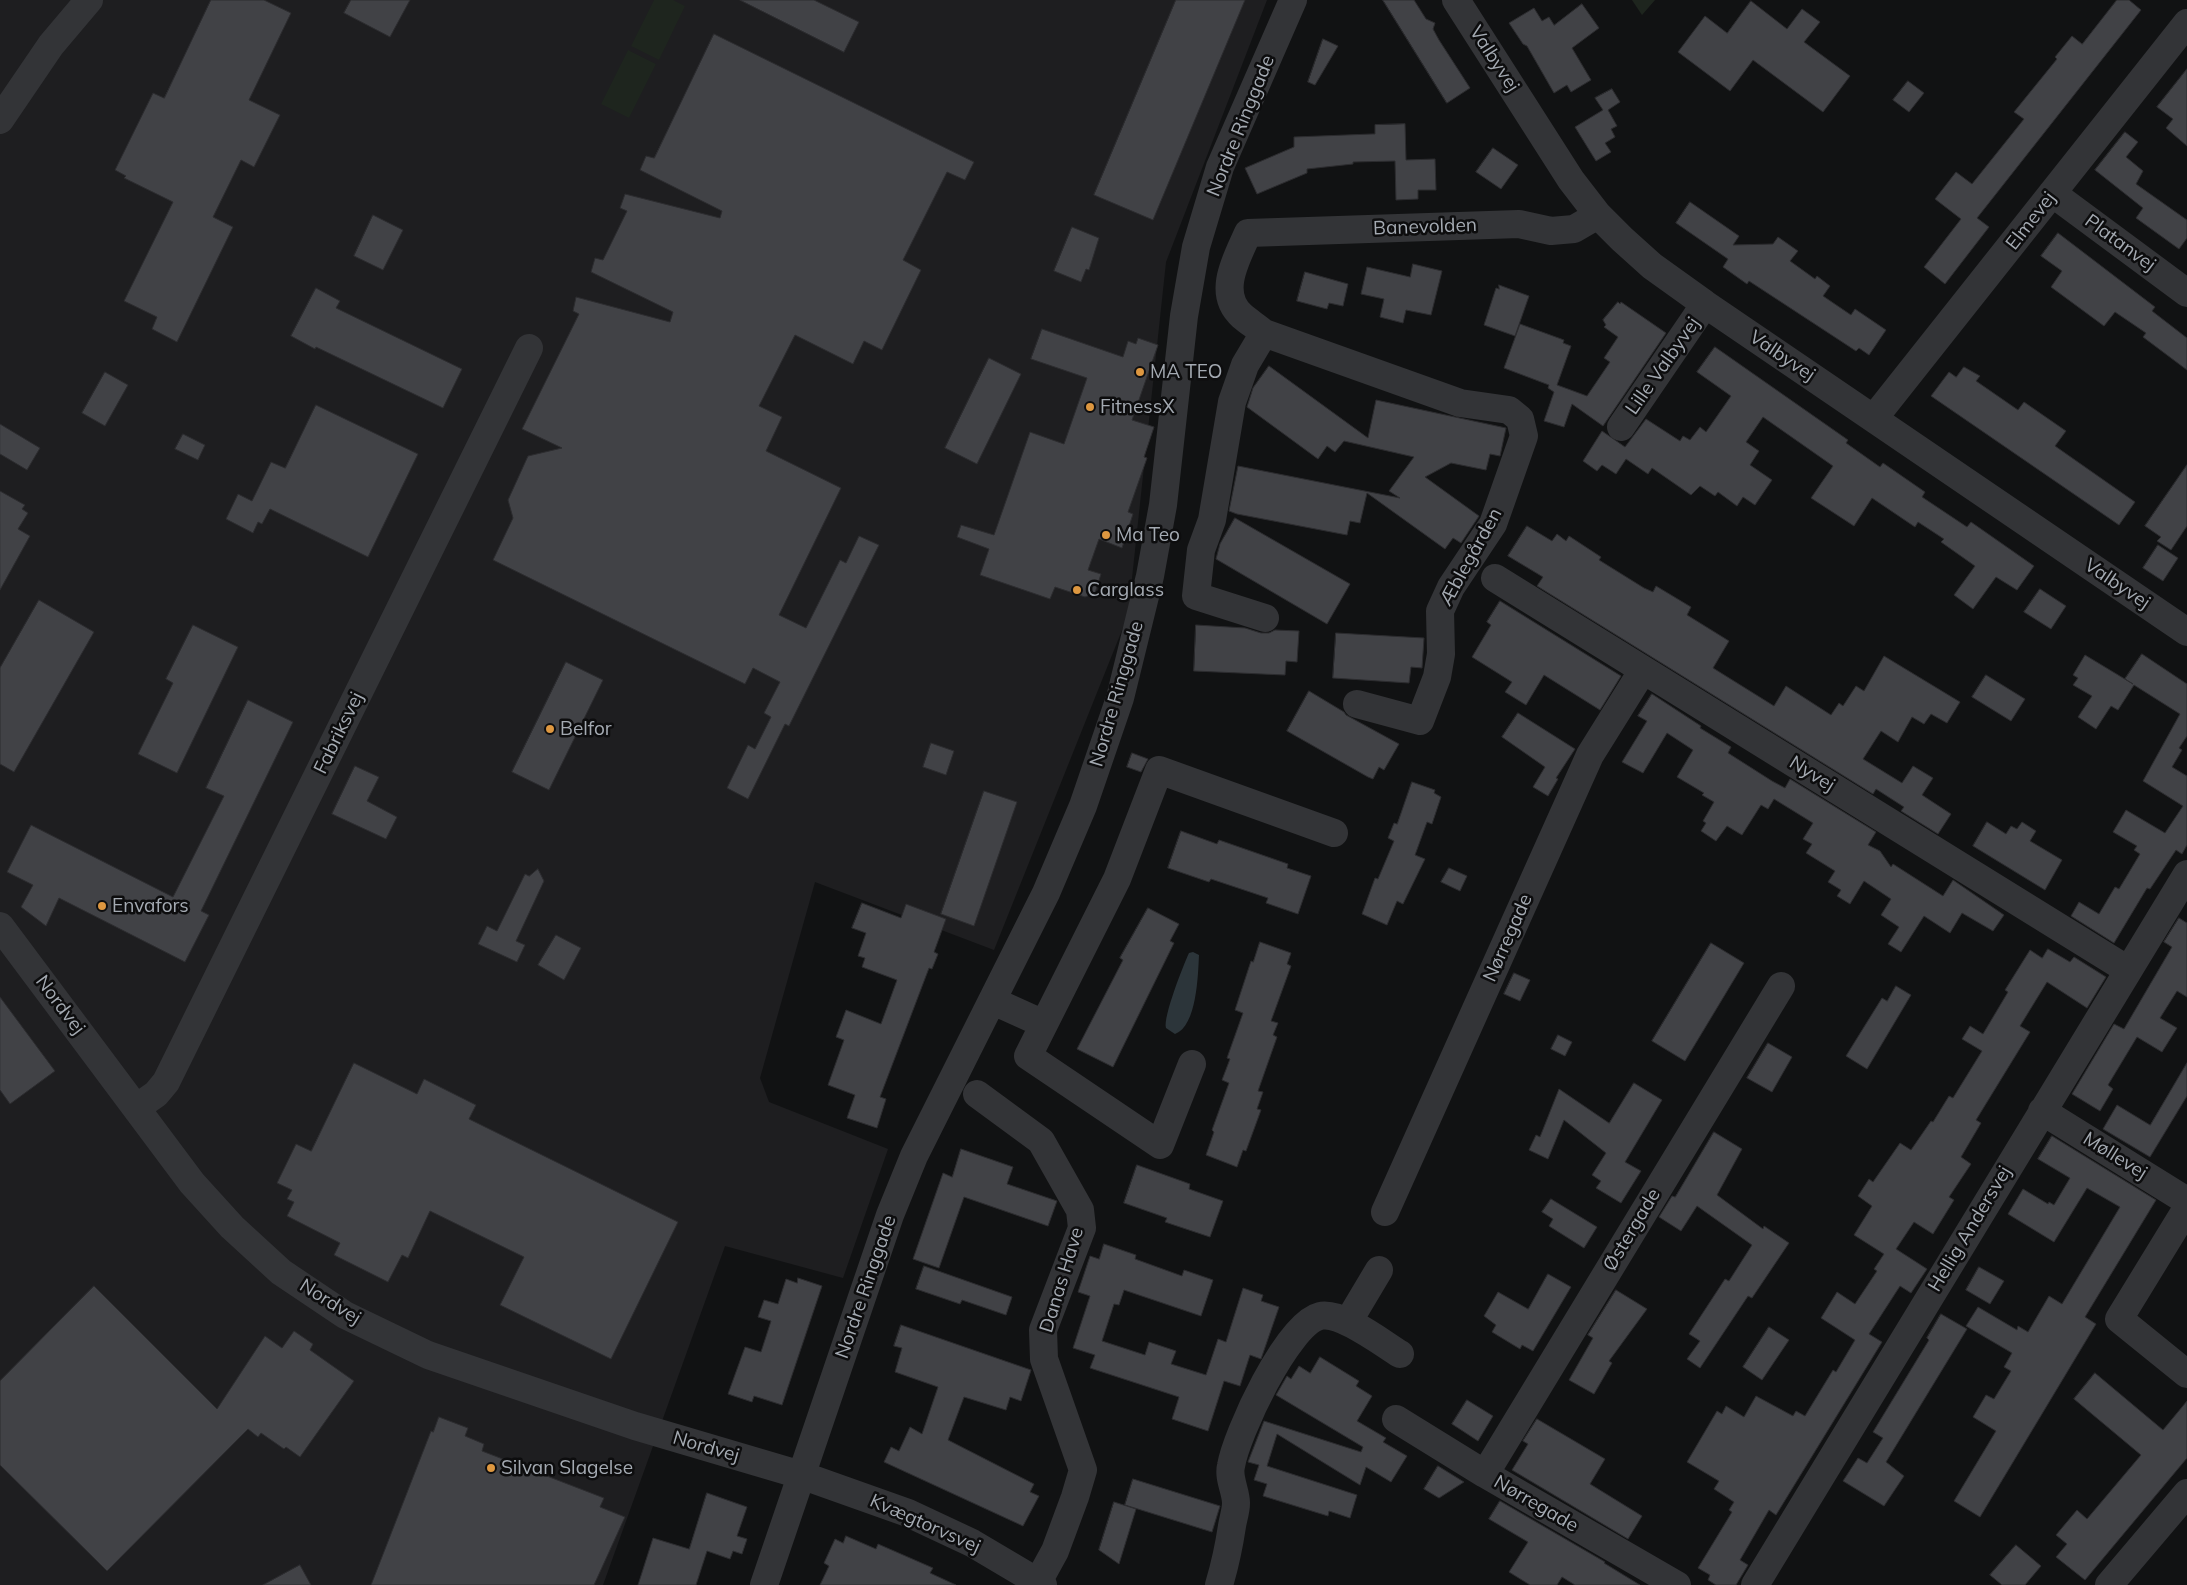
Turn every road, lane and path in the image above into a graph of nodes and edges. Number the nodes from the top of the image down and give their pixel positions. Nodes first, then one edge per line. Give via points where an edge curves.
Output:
1 (89, 0) edge
2 (1293, 0) edge
3 (1456, 0) edge
4 (2187, 23) edge
5 (0, 120) edge
6 (2052, 193) junction
7 (1598, 215) junction
8 (1248, 233) joint
9 (2187, 292) edge
10 (1705, 304) junction
11 (1264, 333) junction
12 (529, 348) dead end
13 (1874, 418) junction
14 (1620, 427) dead end
15 (1495, 578) dead end
16 (1265, 618) dead end
17 (2187, 632) edge
18 (1643, 670) junction
19 (1357, 704) dead end
20 (1334, 833) dead end
21 (2187, 874) edge
22 (0, 926) edge
23 (2128, 970) junction
24 (1781, 986) dead end
25 (993, 1001) junction
26 (1044, 1024) junction
27 (1192, 1064) dead end
28 (977, 1094) dead end
29 (136, 1108) junction
30 (2042, 1111) junction
31 (2187, 1201) edge
32 (2187, 1208) edge
33 (1385, 1212) dead end
34 (1378, 1270) dead end
35 (1348, 1322) junction
36 (1400, 1354) dead end
37 (2187, 1374) edge
38 (1396, 1419) dead end
39 (1485, 1474) junction
40 (801, 1475) junction
41 (2187, 1494) edge
42 (1008, 1576) edge
43 (1041, 1583) edge
44 (764, 1585) edge
45 (1219, 1585) edge
46 (1677, 1585) edge
47 (1755, 1585) edge
48 (2109, 1585) edge

1 - 5 street via 51,45
2 - 25 street, Nordre Ringgade via 1220,167 1196,247 1184,316 1163,504 1150,576 1120,698 1083,806 1046,893
3 - 7 street, Valbyvej via 1571,180
4 - 6 street, Elmevej
6 - 9 street, Platanvej
6 - 13 street, Elmevej
7 - 8 street, Banevolden via 1574,229 1552,231 1519,224
7 - 10 street, Valbyvej via 1652,266
8 - 11 street, Æblegården via 1228,290 1241,316
10 - 13 street, Valbyvej
10 - 14 street, Lille Valbyvej
11 - 16 street via 1245,365 1232,403 1212,520 1202,550 1196,596
11 - 19 street, Æblegården via 1460,403 1509,410 1520,419 1524,436 1493,524 1451,587 1440,611 1442,654 1420,721
12 - 29 street, Fabriksvej via 166,1082 156,1094
13 - 17 street, Valbyvej
15 - 18 street, Nyvej
18 - 23 street, Nyvej
18 - 33 street, Nørregade via 1590,755
20 - 26 street via 1159,770 1117,879
21 - 23 street, Hellig Andersvej
22 - 29 street, Nordvej
23 - 30 street, Hellig Andersvej
24 - 39 street, Østergade
25 - 26 street
25 - 40 street, Nordre Ringgade via 914,1156 890,1215
26 - 27 street via 1028,1056 1160,1145
28 - 43 street, Danas Have via 1041,1141 1080,1210 1082,1228 1043,1330 1044,1359 1083,1470
29 - 40 street, Nordvej via 192,1183 232,1227 281,1272 345,1315 428,1355 636,1426
30 - 31 street, Møllevej
30 - 47 street, Hellig Andersvej
32 - 37 street via 2120,1319
34 - 35 street
35 - 36 street
35 - 45 street via 1337,1317 1319,1316 1303,1327 1278,1359 1242,1429 1230,1468 1236,1503
38 - 39 street, Nørregade
39 - 46 street, Nørregade
40 - 42 street, Kvægtorvsvej via 908,1513 972,1543
40 - 44 street, Nordre Ringgade
41 - 48 street
42 - 43 street, Kvægtorvsvej

